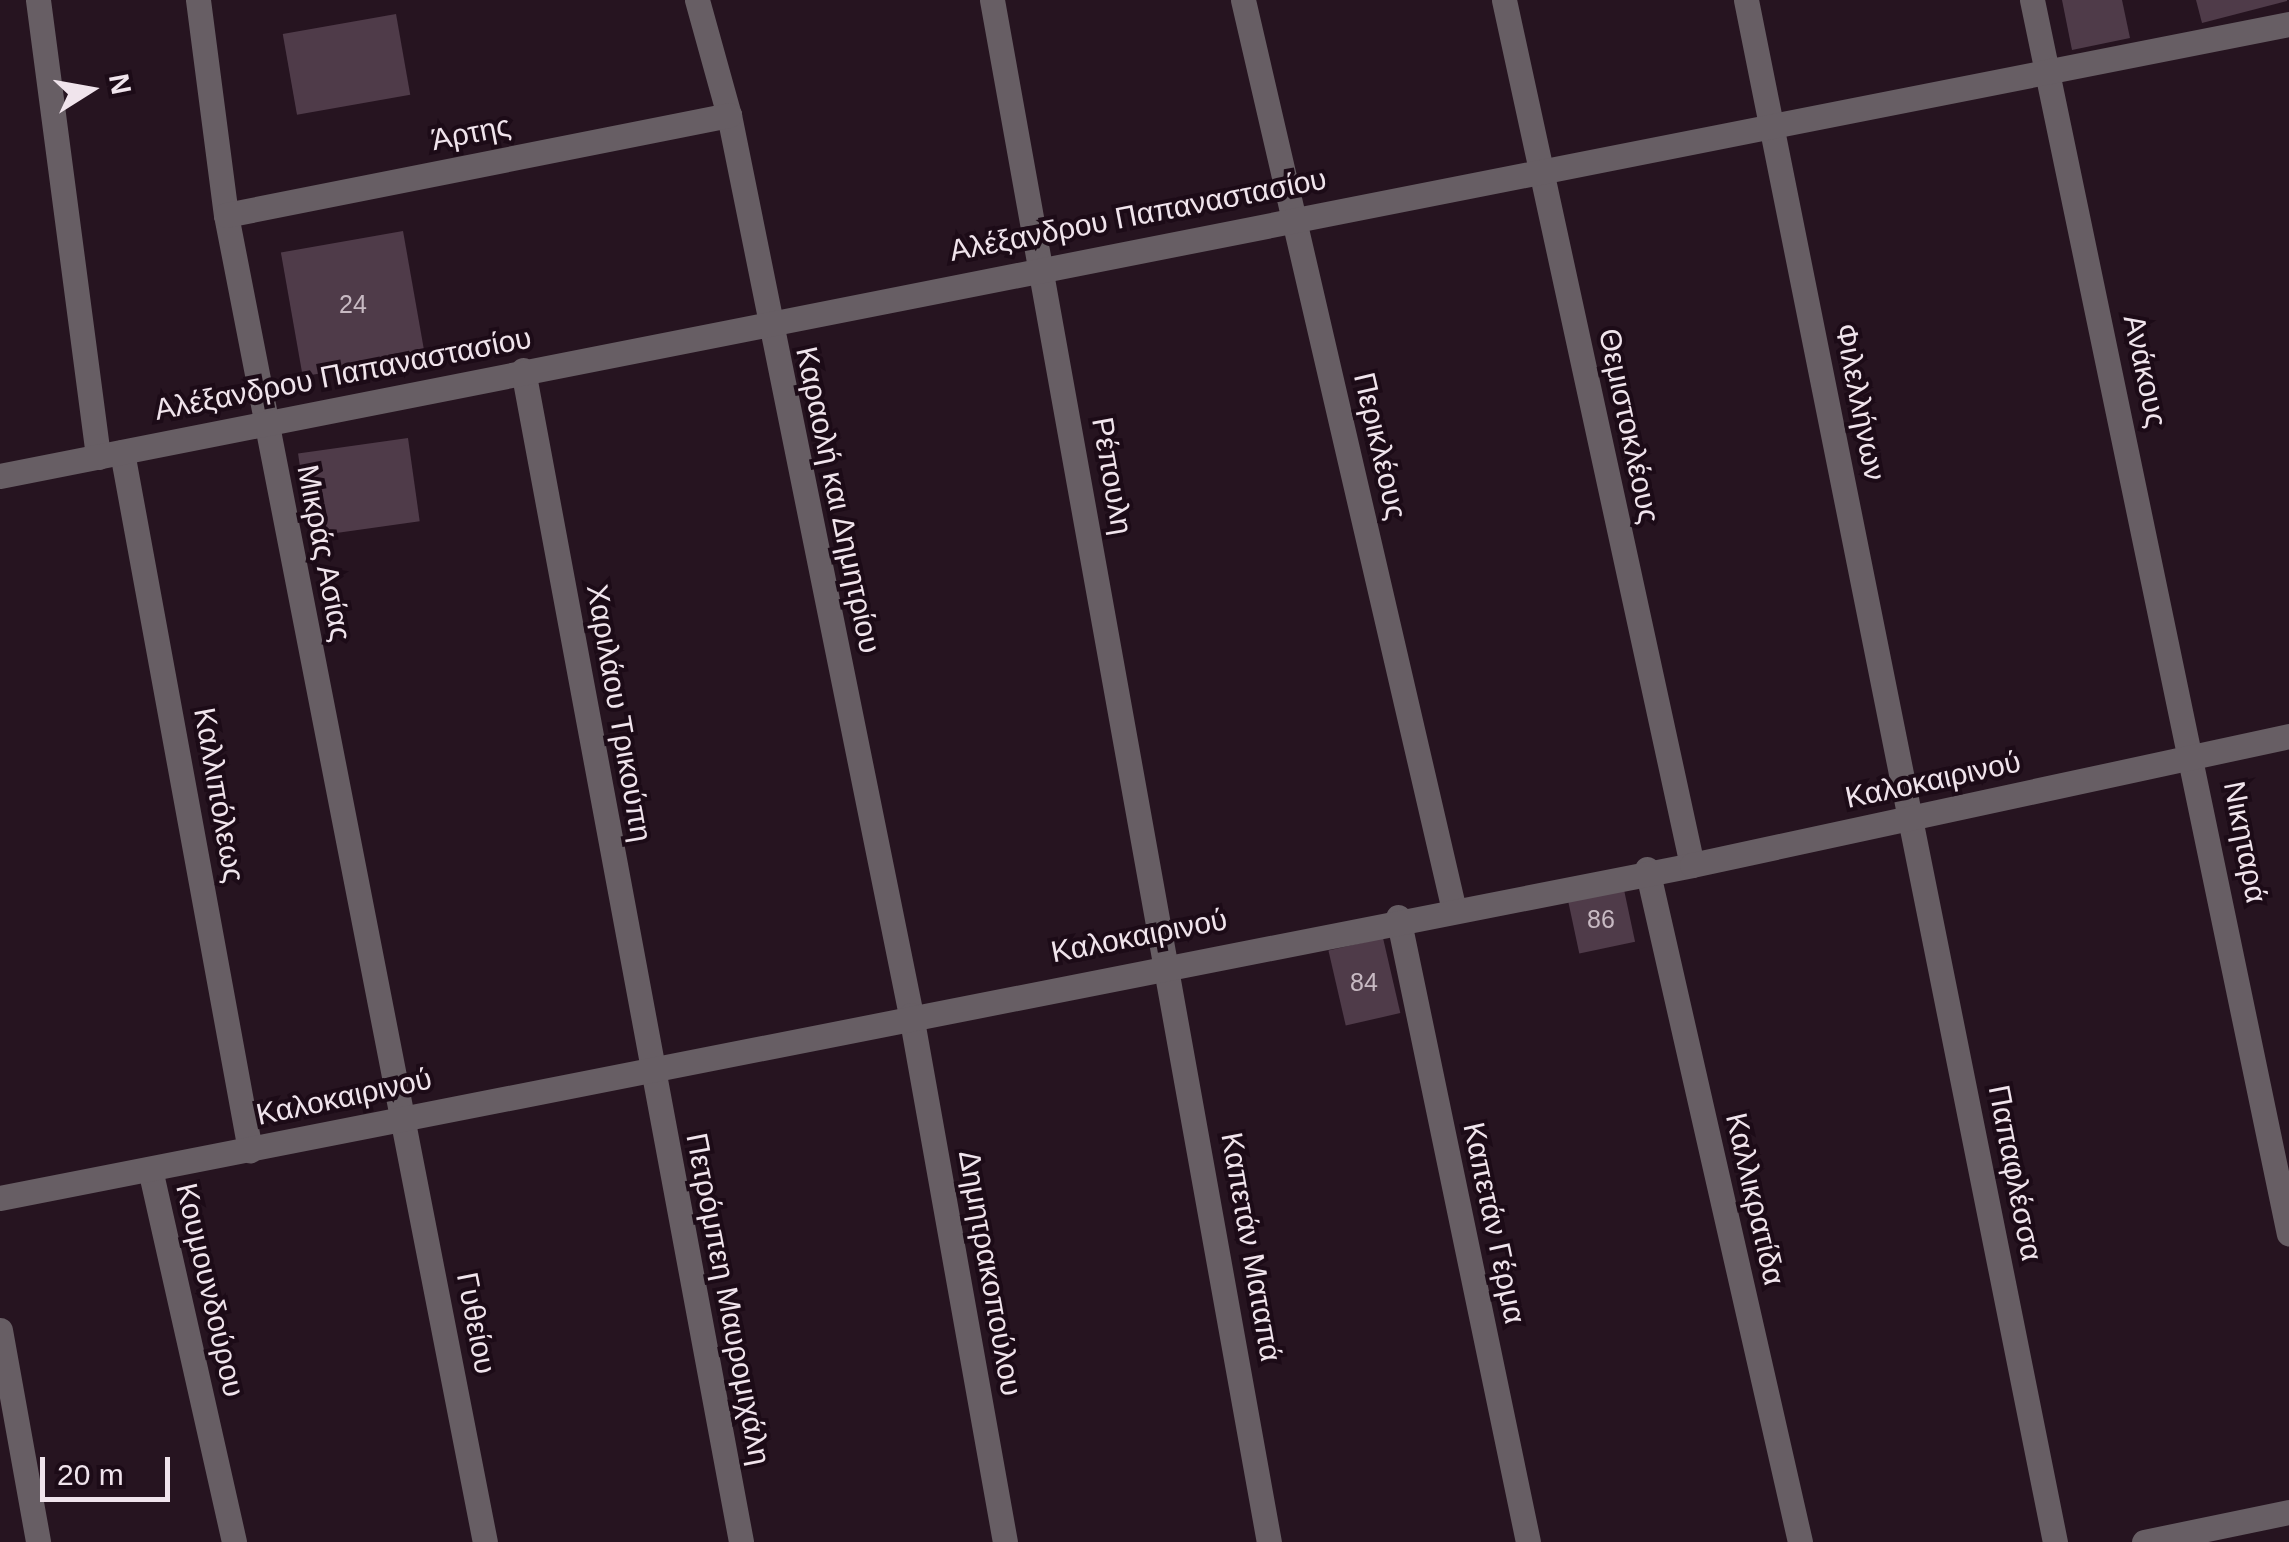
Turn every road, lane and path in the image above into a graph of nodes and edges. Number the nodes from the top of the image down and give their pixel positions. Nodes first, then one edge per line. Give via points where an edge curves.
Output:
1 (38, 0) edge
2 (198, 0) edge
3 (697, 0) edge
4 (992, 0) edge
5 (1243, 0) edge
6 (1504, 0) edge
7 (1746, 0) edge
8 (2032, 0) edge
9 (2289, 24) edge
10 (2046, 71) junction
11 (729, 115) junction
12 (1770, 123) junction
13 (1540, 169) junction
14 (226, 215) junction
15 (1293, 218) junction
16 (1041, 268) junction
17 (769, 321) junction
18 (523, 370) junction
19 (264, 423) junction
20 (110, 454) junction
21 (0, 476) edge
22 (2289, 736) edge
23 (2196, 756) junction
24 (1910, 818) junction
25 (1692, 865) junction
26 (1648, 870) junction
27 (1454, 906) junction
28 (1398, 918) junction
29 (1170, 963) junction
30 (911, 1015) junction
31 (651, 1067) junction
32 (402, 1117) junction
33 (250, 1150) junction
34 (150, 1169) junction
35 (0, 1198) edge
36 (2289, 1234) edge
37 (0, 1330) edge
38 (2289, 1512) edge
39 (38, 1542) edge
40 (234, 1542) edge
41 (485, 1542) edge
42 (741, 1542) edge
43 (1005, 1542) edge
44 (1269, 1542) edge
45 (1528, 1542) edge
46 (1800, 1542) edge
47 (2056, 1542) edge
48 (2144, 1542) edge

1 - 20 street, Καλλιπόλεως
2 - 14 street, Μικράς Ασίας
3 - 11 street, Καραολή και Δημητρίου
4 - 16 street, Ρέπουλη
5 - 15 street, Περικλέους
6 - 13 street, Θεμιστοκλέους
7 - 12 street, Φιλελλήνων
8 - 10 street, Ανάκους
9 - 10 street, Αλέξανδρου Παπαναστασίου
10 - 12 street, Αλέξανδρου Παπαναστασίου
10 - 23 street, Ανάκους
11 - 14 street, Άρτης
11 - 17 street, Καραολή και Δημητρίου
12 - 13 street, Αλέξανδρου Παπαναστασίου
12 - 24 street, Φιλελλήνων
13 - 15 street, Αλέξανδρου Παπαναστασίου
13 - 25 street, Θεμιστοκλέους
14 - 19 street, Μικράς Ασίας
15 - 16 street, Αλέξανδρου Παπαναστασίου
15 - 27 street, Περικλέους
16 - 17 street, Αλέξανδρου Παπαναστασίου
16 - 29 street, Ρέπουλη
17 - 18 street, Αλέξανδρου Παπαναστασίου
17 - 30 street, Καραολή και Δημητρίου
18 - 19 street, Αλέξανδρου Παπαναστασίου
18 - 31 street, Χαριλάου Τρικούπη
19 - 20 street, Αλέξανδρου Παπαναστασίου
19 - 32 street, Μικράς Ασίας
20 - 21 street, Αλέξανδρου Παπαναστασίου
20 - 33 street, Καλλιπόλεως
22 - 23 street, Καλοκαιρινού
23 - 24 street, Καλοκαιρινού
23 - 36 street, Νικηταρά
24 - 25 street, Καλοκαιρινού
24 - 47 street, Παπαφλέσσα
25 - 26 street, Καλοκαιρινού
26 - 27 street, Καλοκαιρινού
26 - 46 street, Καλλικρατίδα
27 - 28 street, Καλοκαιρινού
28 - 29 street, Καλοκαιρινού
28 - 45 street, Καπετάν Γέρμα
29 - 30 street, Καλοκαιρινού
29 - 44 street, Καπετάν Ματαπά
30 - 31 street, Καλοκαιρινού
30 - 43 street, Δημητρακοπούλου
31 - 32 street, Καλοκαιρινού
31 - 42 street, Πετρόμπεη Μαυρομιχάλη
32 - 33 street, Καλοκαιρινού
32 - 41 street, Γυθείου
33 - 34 street, Καλοκαιρινού
34 - 35 street, Καλοκαιρινού
34 - 40 street, Κουμουνδούρου
37 - 39 street
38 - 48 street

